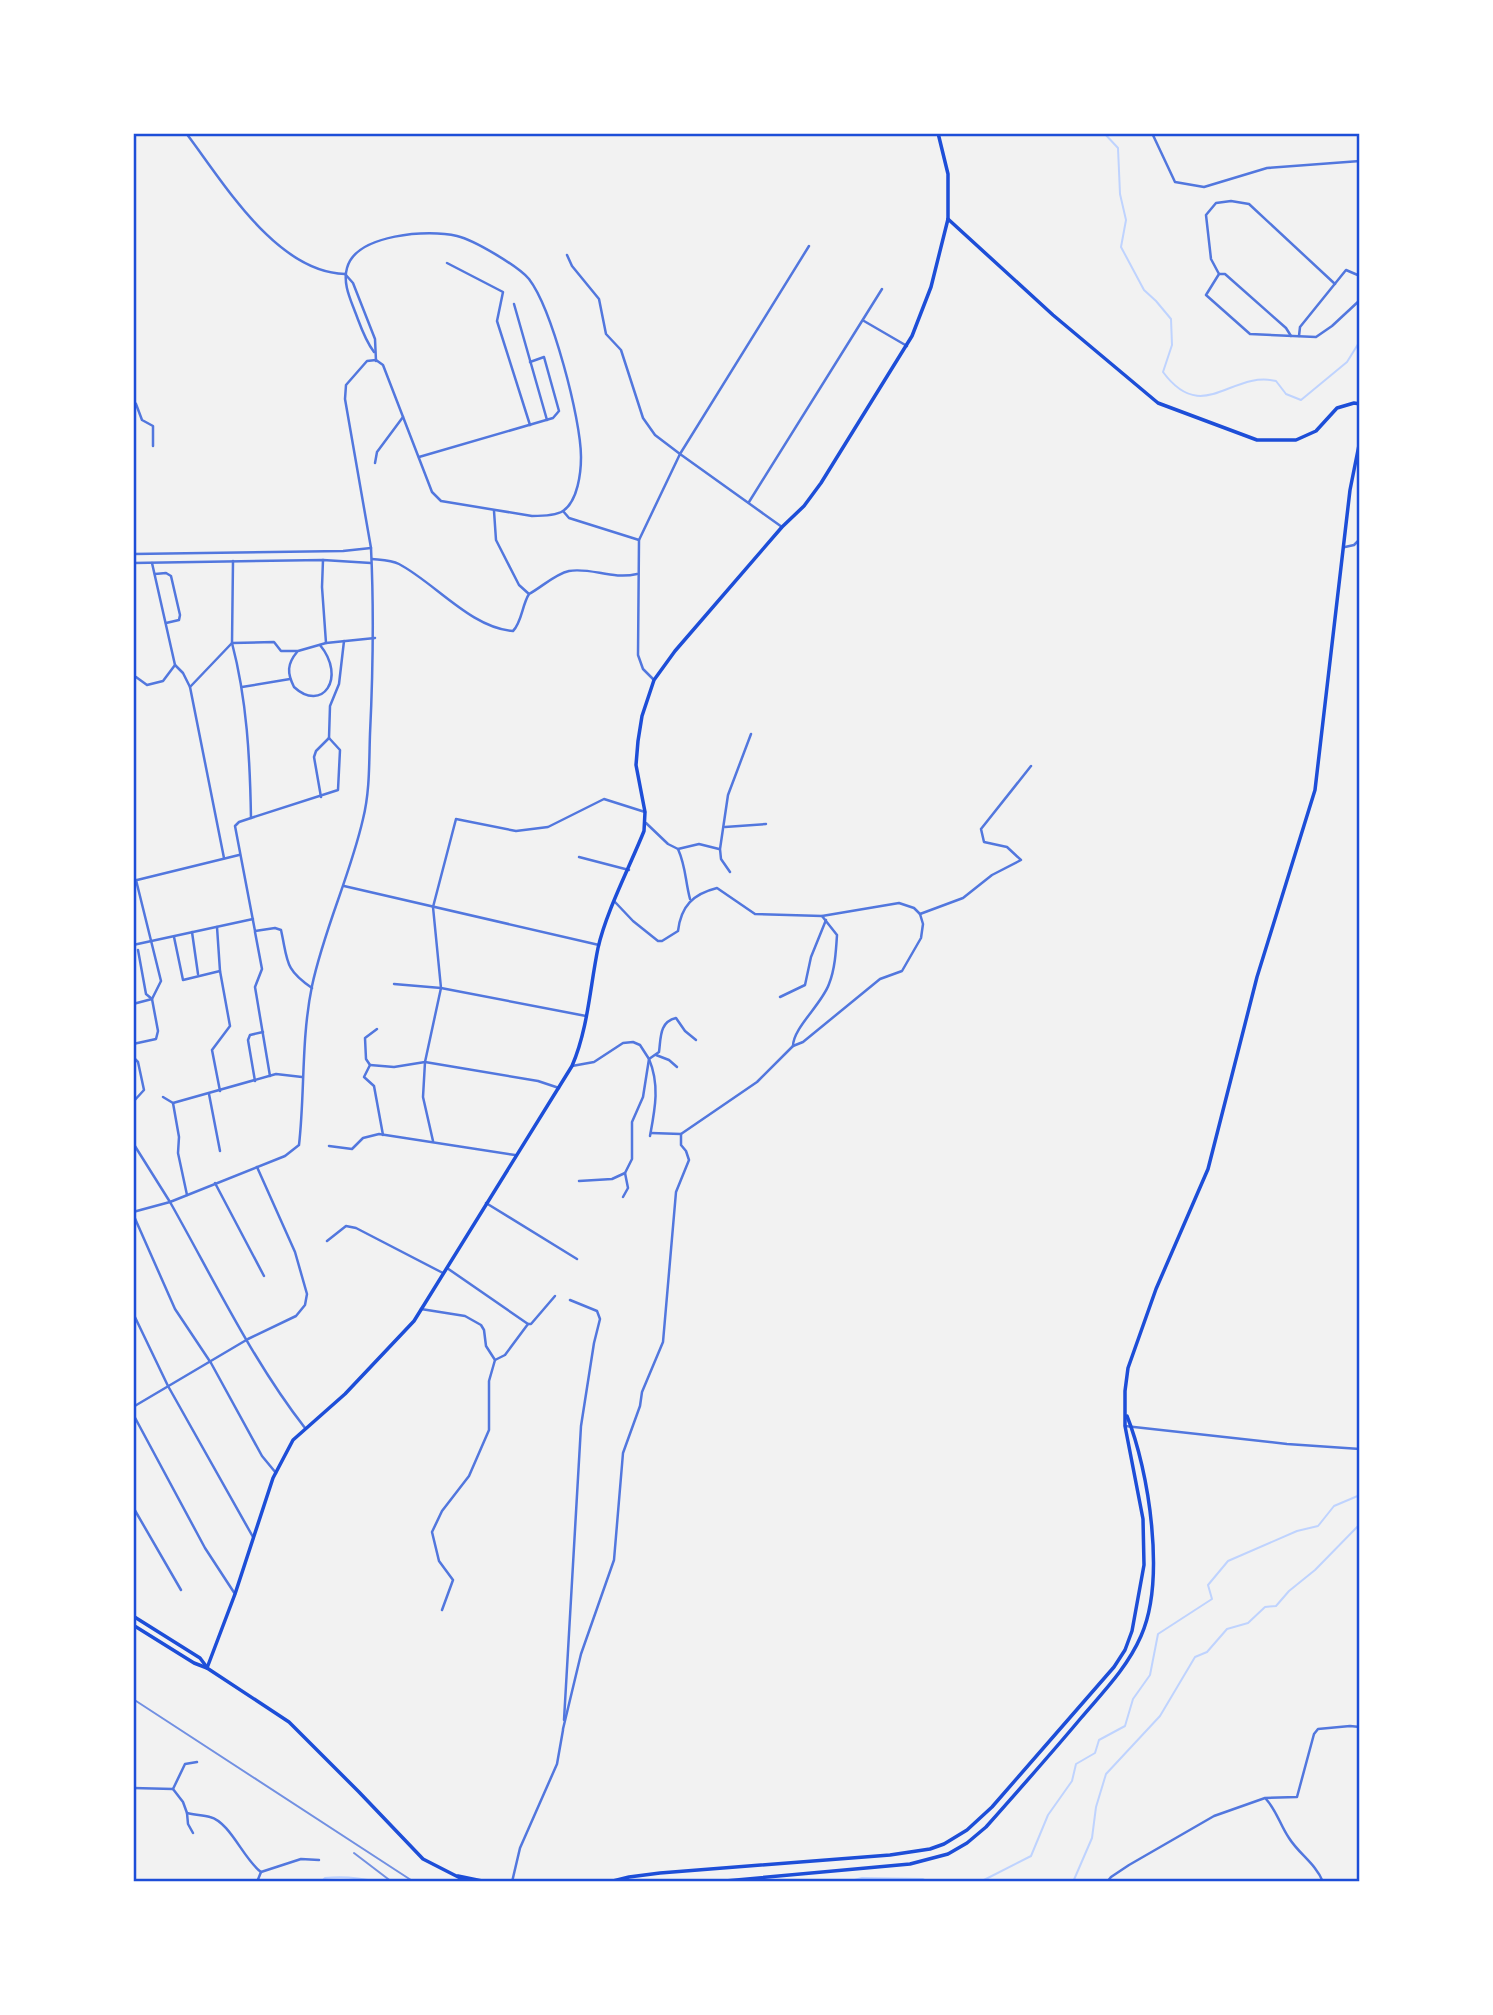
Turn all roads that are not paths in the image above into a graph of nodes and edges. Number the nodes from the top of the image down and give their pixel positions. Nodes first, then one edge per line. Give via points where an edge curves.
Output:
1 (186, 133) edge
2 (938, 133) edge
3 (1152, 133) edge
4 (1360, 161) edge
5 (948, 219) junction
6 (809, 246) dead end
7 (567, 255) dead end
8 (447, 263) dead end
9 (345, 274) junction
10 (1219, 274) junction
11 (1360, 276) edge
12 (1335, 284) junction
13 (882, 289) dead end
14 (1360, 300) edge
15 (514, 304) dead end
16 (863, 321) junction
17 (1291, 336) junction
18 (1299, 336) junction
19 (907, 346) junction
20 (374, 352) junction
21 (374, 360) junction
22 (530, 362) junction
23 (133, 401) edge
24 (1360, 404) edge
25 (403, 417) junction
26 (547, 420) junction
27 (530, 425) junction
28 (1360, 440) edge
29 (153, 446) dead end
30 (680, 454) junction
31 (419, 457) junction
32 (375, 463) dead end
33 (749, 502) junction
34 (494, 511) junction
35 (563, 511) junction
36 (782, 527) junction
37 (1360, 538) edge
38 (639, 540) junction
39 (371, 548) junction
40 (1345, 548) junction
41 (133, 554) edge
42 (323, 560) junction
43 (233, 561) junction
44 (372, 561) junction
45 (133, 562) edge
46 (152, 563) junction
47 (637, 574) junction
48 (155, 575) junction
49 (529, 594) junction
50 (166, 623) junction
51 (374, 638) junction
52 (344, 640) junction
53 (232, 643) junction
54 (326, 643) junction
55 (320, 645) junction
56 (298, 651) junction
57 (175, 665) junction
58 (136, 677) dead end
59 (290, 679) junction
60 (654, 680) junction
61 (190, 687) junction
62 (242, 687) junction
63 (751, 734) dead end
64 (329, 738) junction
65 (1031, 766) dead end
66 (321, 797) junction
67 (645, 812) junction
68 (251, 818) junction
69 (645, 822) junction
70 (766, 824) dead end
71 (725, 827) junction
72 (678, 849) junction
73 (720, 849) junction
74 (240, 854) junction
75 (579, 857) dead end
76 (224, 858) junction
77 (629, 870) junction
78 (730, 872) dead end
79 (134, 880) edge
80 (344, 886) junction
81 (690, 899) junction
82 (615, 902) junction
83 (433, 907) junction
84 (920, 914) junction
85 (822, 916) junction
86 (253, 919) junction
87 (826, 920) junction
88 (217, 928) junction
89 (255, 931) junction
90 (192, 933) junction
91 (174, 937) junction
92 (151, 942) junction
93 (133, 945) edge
94 (599, 946) junction
95 (138, 950) dead end
96 (220, 971) junction
97 (198, 976) junction
98 (394, 984) dead end
99 (312, 988) junction
100 (441, 988) junction
101 (780, 997) dead end
102 (152, 999) junction
103 (133, 1004) edge
104 (586, 1016) junction
105 (377, 1029) dead end
106 (263, 1032) junction
107 (696, 1040) dead end
108 (133, 1044) edge
109 (793, 1045) junction
110 (656, 1055) junction
111 (133, 1056) edge
112 (649, 1059) junction
113 (425, 1062) junction
114 (370, 1065) junction
115 (572, 1066) junction
116 (677, 1067) dead end
117 (271, 1076) junction
118 (302, 1077) junction
119 (255, 1080) junction
120 (559, 1088) junction
121 (220, 1091) junction
122 (209, 1094) junction
123 (163, 1097) dead end
124 (133, 1102) edge
125 (173, 1103) junction
126 (681, 1134) junction
127 (383, 1135) junction
128 (433, 1141) junction
129 (133, 1143) edge
130 (329, 1146) dead end
131 (220, 1151) dead end
132 (515, 1155) junction
133 (257, 1167) junction
134 (625, 1173) junction
135 (579, 1181) dead end
136 (215, 1183) junction
137 (187, 1195) junction
138 (623, 1197) dead end
139 (170, 1202) junction
140 (486, 1203) junction
141 (133, 1213) edge
142 (327, 1241) dead end
143 (577, 1259) dead end
144 (445, 1270) junction
145 (264, 1276) dead end
146 (555, 1296) dead end
147 (570, 1300) dead end
148 (421, 1309) junction
149 (133, 1312) edge
150 (528, 1324) junction
151 (248, 1339) junction
152 (495, 1360) junction
153 (211, 1363) junction
154 (168, 1386) junction
155 (133, 1406) edge
156 (133, 1414) edge
157 (1128, 1426) junction
158 (305, 1428) junction
159 (1360, 1449) edge
160 (275, 1473) junction
161 (133, 1507) edge
162 (1152, 1518) junction
163 (1143, 1519) junction
164 (253, 1537) junction
165 (180, 1590) dead end
166 (235, 1594) junction
167 (442, 1610) dead end
168 (133, 1616) edge
169 (133, 1625) edge
170 (207, 1668) junction
171 (1076, 1712) junction
172 (1082, 1717) junction
173 (1360, 1727) edge
174 (563, 1729) junction
175 (197, 1762) dead end
176 (133, 1788) edge
177 (173, 1789) junction
178 (1265, 1798) junction
179 (187, 1813) junction
180 (193, 1833) dead end
181 (890, 1855) junction
182 (320, 1860) dead end
183 (891, 1866) junction
184 (261, 1872) junction
185 (456, 1876) junction
186 (257, 1882) edge
187 (468, 1882) edge
188 (486, 1882) edge
189 (512, 1882) edge
190 (609, 1882) edge
191 (714, 1882) edge
192 (1107, 1882) edge
193 (1324, 1882) edge

1 - 9 street via 271,239 317,269
2 - 5 main road via 948,174
3 - 4 street via 1175,182 1204,187 1267,168
5 - 19 main road via 930,287
5 - 24 main road via 1157,403 1257,440 1296,440 1316,431 1338,408
6 - 30 street
7 - 30 street via 599,299 606,334 621,351 643,418 655,435
8 - 27 street via 503,292 497,321
9 - 20 street
9 - 20 street via 371,330
9 - 35 street via 351,258 370,245 396,237 437,234 466,239 529,279 564,368 580,440 580,473
10 - 12 street via 1211,259 1206,215 1216,203 1231,201 1249,204
10 - 17 street via 1225,274
10 - 17 street via 1206,295 1250,334
11 - 12 street via 1346,270
12 - 18 street via 1300,327
13 - 16 street
14 - 18 street via 1316,337
15 - 22 street
16 - 19 street
16 - 33 street
17 - 18 street
19 - 36 main road via 821,483
20 - 21 street
21 - 25 street via 384,368
21 - 39 street via 352,377 344,394
22 - 26 street
22 - 26 street via 544,357 559,411
23 - 29 street via 142,420 153,426
25 - 31 street
25 - 32 street via 377,452
26 - 27 street
27 - 31 street
28 - 40 main road
30 - 33 street
30 - 38 street
31 - 34 street via 439,500
33 - 36 street
34 - 35 street via 532,516
34 - 49 street via 496,540 519,585
35 - 38 street via 569,518
36 - 60 main road
37 - 40 street
38 - 47 street
39 - 41 street
39 - 44 street
40 - 157 main road via 1315,790 1257,977 1208,1169 1128,1368
42 - 43 street
42 - 44 street
42 - 54 street
43 - 46 street
43 - 53 street
44 - 49 street via 399,564 469,613 506,630 517,628
44 - 51 street
45 - 46 street
46 - 48 street
47 - 49 street via 616,577 571,570
47 - 60 street via 638,655
48 - 50 street
48 - 50 street via 171,576 180,615 179,620
50 - 57 street
51 - 52 street
51 - 80 street via 367,798
52 - 54 street
52 - 64 street via 340,684 330,706
53 - 56 street via 274,642 281,651
53 - 61 street
53 - 62 street
54 - 55 street
55 - 56 street
55 - 59 street via 332,664 329,687 308,695 298,691
56 - 59 street via 289,665
57 - 58 street via 163,681 147,685
57 - 61 street
59 - 62 street
60 - 67 main road via 638,741 638,780
61 - 76 street
62 - 68 street
63 - 71 street via 728,795
64 - 66 street via 314,757
64 - 66 street via 340,750 339,786 335,793
65 - 84 street via 981,829 985,842 1007,847 1021,860 963,898
66 - 68 street
67 - 69 main road
67 - 83 street via 604,799 548,827 516,831 456,819
68 - 74 street via 236,824
69 - 72 street
69 - 77 main road
70 - 71 street
71 - 73 street
72 - 73 street via 699,844
72 - 81 street via 686,866
73 - 78 street
74 - 76 street
74 - 86 street
75 - 77 street
76 - 79 street
77 - 82 main road
79 - 92 street
80 - 83 street
80 - 99 street
81 - 82 street via 678,930 662,941
81 - 85 street via 720,888 755,914
82 - 94 main road
83 - 94 street
83 - 100 street
84 - 85 street via 899,903
84 - 109 street via 920,938 902,971 880,979 810,1037
85 - 87 street
86 - 88 street
86 - 89 street
87 - 101 street via 805,985
87 - 109 street via 837,935 829,985 795,1033
88 - 90 street
88 - 96 street
89 - 99 street via 281,930 290,970
89 - 106 street via 262,969 255,987
90 - 91 street
90 - 97 street
91 - 92 street
91 - 97 street via 182,978
92 - 93 street
92 - 102 street via 161,981
94 - 104 main road
95 - 102 street via 146,993
96 - 97 street
96 - 121 street via 230,1026 212,1050
98 - 100 street
99 - 118 street
100 - 104 street
100 - 113 street
102 - 103 street
102 - 108 street via 156,1039
104 - 115 main road
105 - 114 street via 365,1038
106 - 117 street
106 - 119 street via 248,1040
107 - 110 street via 678,1019 670,1020 661,1031
109 - 126 street via 757,1082
110 - 112 street
110 - 116 street
111 - 124 street via 144,1090
112 - 115 street via 633,1042 623,1043 594,1062
112 - 126 street via 656,1098 651,1134
112 - 134 street via 643,1097 632,1122 632,1158
113 - 114 street
113 - 120 street
113 - 128 street via 423,1097
114 - 127 street via 364,1077 374,1086
115 - 120 main road
117 - 118 street
117 - 119 street
118 - 133 street via 299,1145
119 - 121 street
120 - 132 main road
121 - 122 street
122 - 125 street
122 - 131 street
123 - 125 street
125 - 137 street
126 - 174 street via 688,1160 676,1192 663,1342 622,1453 614,1560 581,1654
127 - 128 street
127 - 130 street via 363,1138 352,1149
128 - 132 street
129 - 139 street
132 - 140 main road
133 - 136 street
133 - 151 street via 295,1252 307,1294 305,1306 296,1316
134 - 135 street via 612,1179
134 - 138 street via 628,1188
136 - 137 street
136 - 145 street
137 - 139 street
139 - 141 street
139 - 151 street
140 - 143 street
140 - 144 main road
141 - 153 street via 175,1309
142 - 144 street via 346,1226 356,1228
144 - 148 main road
144 - 150 street
146 - 150 street
147 - 174 street via 597,1311 600,1319 581,1426
148 - 152 street via 465,1316 481,1325
148 - 158 main road via 345,1394
149 - 154 street
150 - 152 street via 505,1355
151 - 153 street
151 - 158 street
152 - 167 street via 489,1381 489,1430 469,1476 432,1532 439,1561 453,1580
153 - 154 street
153 - 160 street
154 - 155 street
154 - 164 street
156 - 166 street
157 - 159 street
157 - 162 main road
157 - 163 main road
158 - 160 main road
160 - 164 main road
161 - 165 street
162 - 163 main road
162 - 172 main road via 1153,1566 1143,1633 1132,1656
163 - 171 main road via 1144,1565 1132,1631 1114,1667
164 - 166 main road
166 - 170 main road
168 - 170 main road via 200,1658
169 - 170 main road
170 - 185 main road via 289,1722 422,1859
171 - 172 main road
171 - 181 main road via 967,1830 930,1849
172 - 183 main road via 967,1843 932,1859
173 - 178 street via 1318,1730 1297,1797
174 - 189 street via 557,1764 520,1848
175 - 177 street via 186,1764
176 - 177 street
177 - 179 street
178 - 192 street via 1214,1816
178 - 193 street
179 - 180 street
179 - 184 street via 219,1822
181 - 183 main road
181 - 190 main road via 660,1873
182 - 184 street via 301,1859
183 - 191 main road
184 - 186 street
185 - 187 main road
185 - 188 main road

